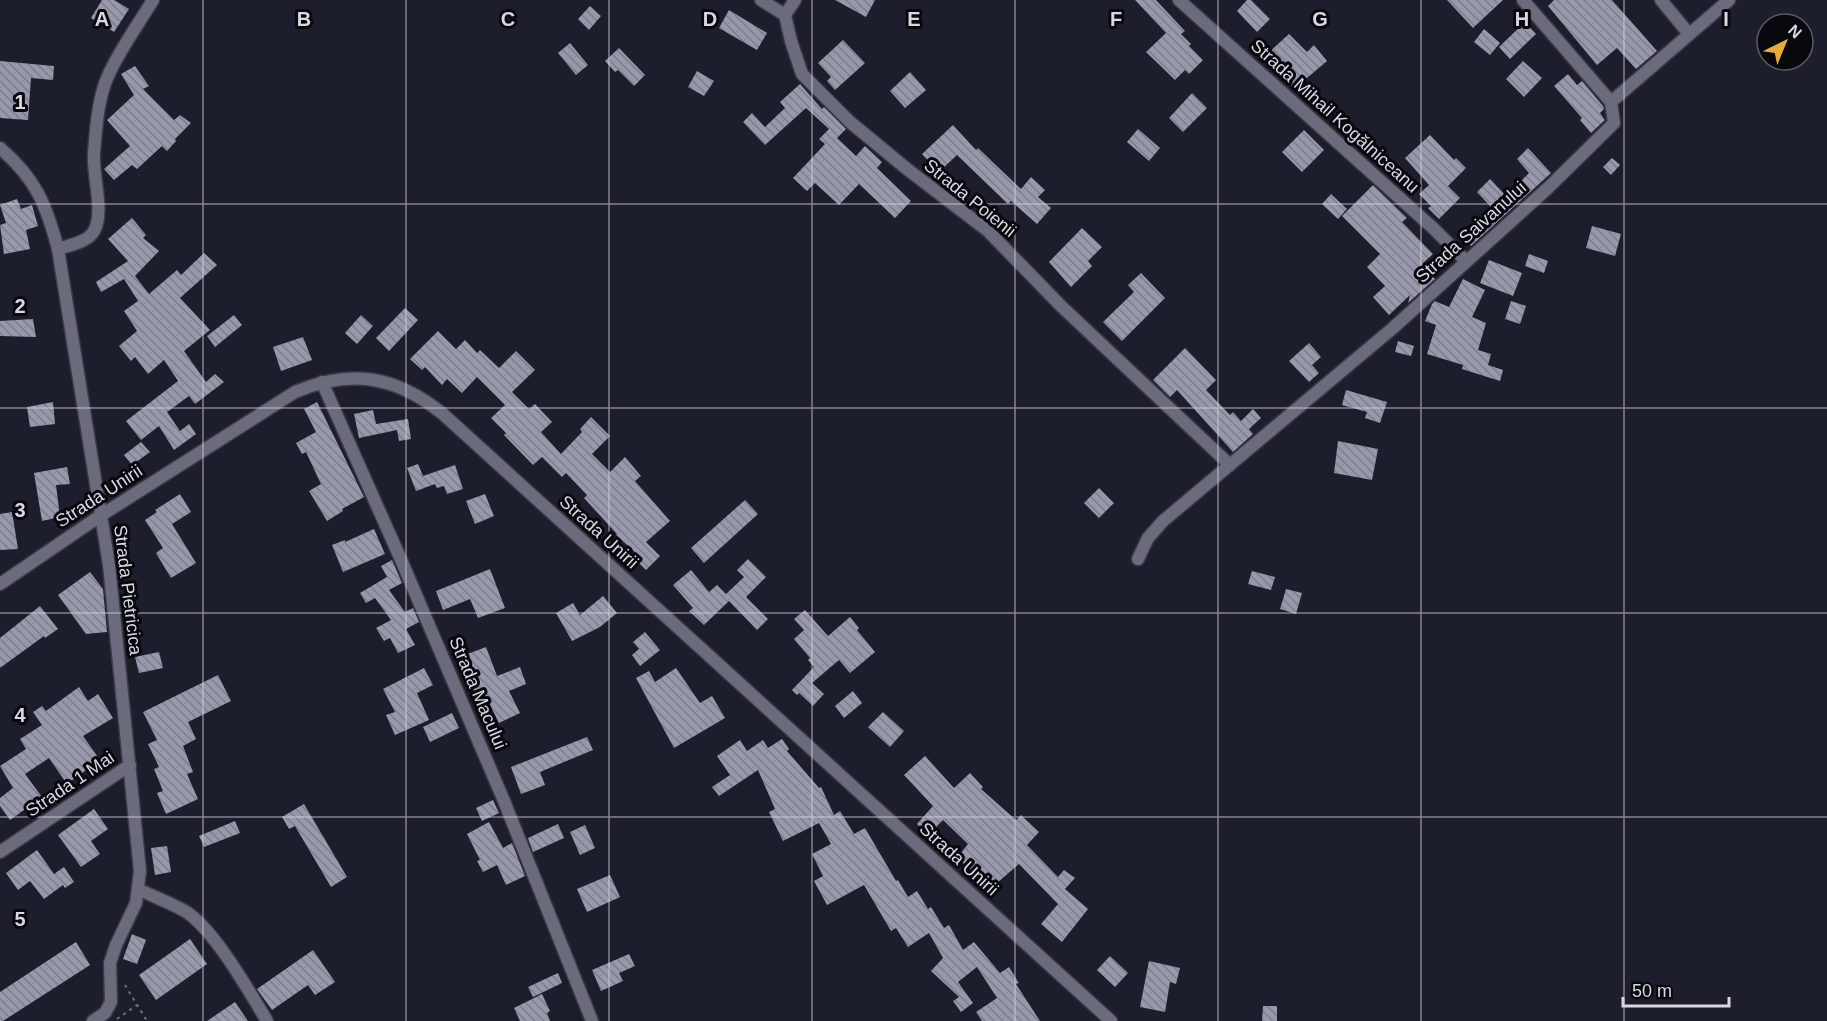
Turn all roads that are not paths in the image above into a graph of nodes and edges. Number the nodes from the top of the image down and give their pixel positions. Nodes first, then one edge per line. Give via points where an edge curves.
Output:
1 (153, 0) edge
2 (761, 0) edge
3 (795, 0) edge
4 (1179, 0) edge
5 (1524, 0) edge
6 (1661, 0) edge
7 (1729, 0) edge
8 (785, 15) junction
9 (1689, 34) junction
10 (1611, 102) junction
11 (0, 148) edge
12 (58, 249) junction
13 (1466, 261) junction
14 (322, 382) junction
15 (1230, 465) junction
16 (100, 516) junction
17 (1138, 559) dead end
18 (0, 584) edge
19 (130, 765) junction
20 (0, 852) edge
21 (138, 889) junction
22 (1099, 1015) edge
23 (110, 1017) edge
24 (93, 1021) edge
25 (267, 1021) edge
26 (592, 1021) edge
27 (1111, 1021) edge

1 - 12 street via 107,78 93,156 96,229 84,240
2 - 8 street
3 - 8 street
4 - 13 street, Strada Mihail Kogălniceanu
5 - 10 street
6 - 9 street
7 - 9 street
8 - 15 street, Strada Poienii via 802,75 907,170 988,231 1061,306
9 - 10 street
10 - 13 street, Strada Saivanului via 1614,123
11 - 12 street, Strada Pietricica via 37,189
12 - 16 street, Strada Pietricica
13 - 15 street, Strada Saivanului
14 - 16 street, Strada Unirii via 275,404
14 - 22 street, Strada Unirii via 351,378 390,384 416,395 443,414
14 - 26 street, Strada Macului via 504,801
15 - 17 street, Strada Saivanului via 1162,521
16 - 18 street, Strada Unirii
16 - 19 street, Strada Pietricica via 109,565
19 - 20 street, Strada 1 Mai
19 - 21 street, Strada Pietricica via 139,850
21 - 23 street, Strada Pietricica via 136,903 110,963
21 - 25 street via 198,921
22 - 27 street, Strada Unirii
23 - 24 street

